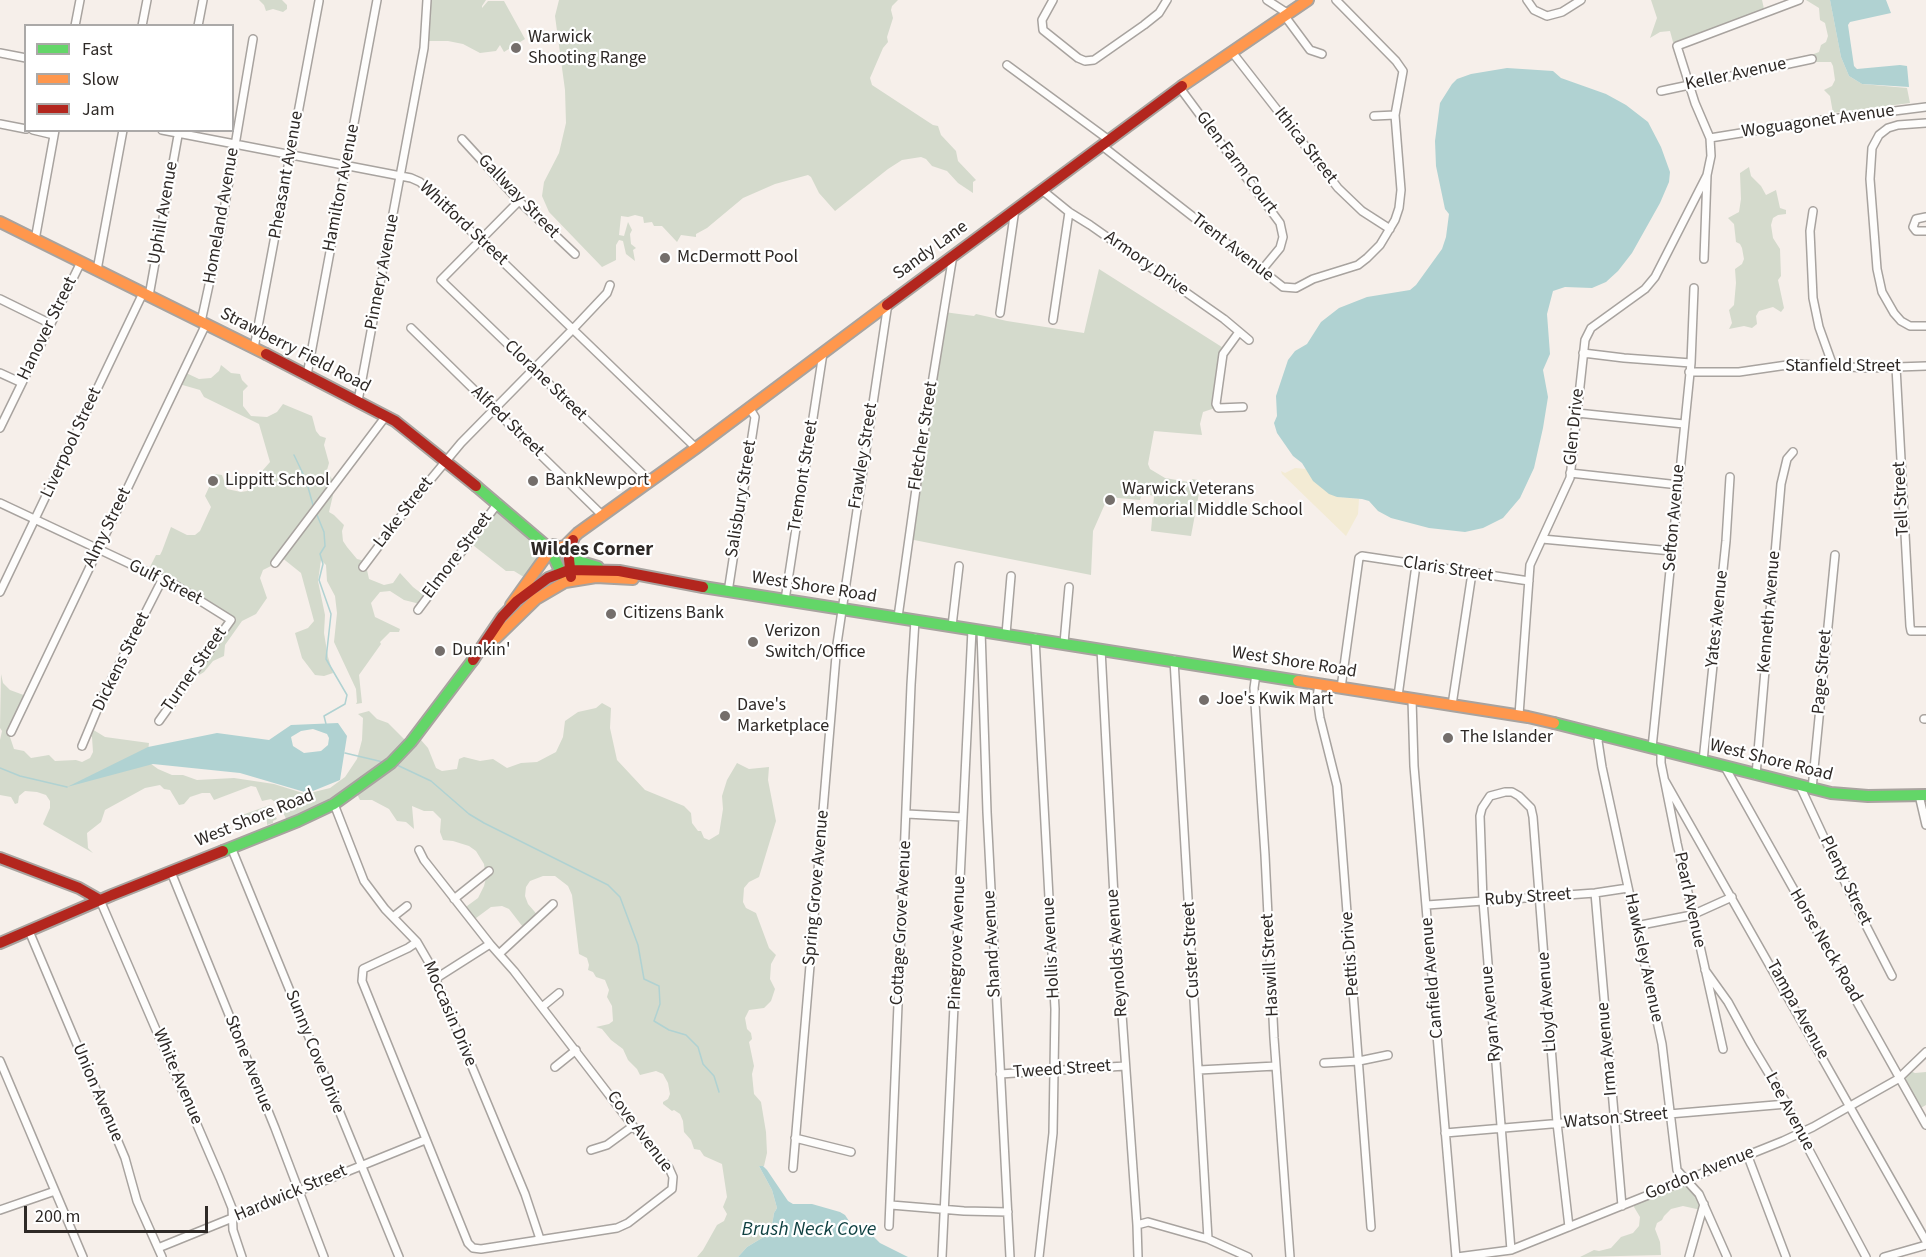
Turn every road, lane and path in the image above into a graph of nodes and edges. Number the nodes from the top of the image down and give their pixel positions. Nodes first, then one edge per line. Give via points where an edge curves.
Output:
1 (81, 0) edge
2 (147, 0) edge
3 (203, 0) edge
4 (377, 0) edge
5 (427, 0) edge
6 (1053, 0) edge
7 (1167, 0) edge
8 (1267, 0) edge
9 (1308, 0) edge
10 (1336, 0) edge
11 (1527, 0) edge
12 (1581, 0) edge
13 (1798, 0) edge
14 (319, 1) edge
15 (1286, 14) junction
16 (75, 24) edge
17 (142, 24) edge
18 (198, 24) edge
19 (253, 39) dead end
20 (1232, 52) junction
21 (0, 53) edge
22 (1322, 54) dead end
23 (24, 58) edge
24 (1812, 59) dead end
25 (1007, 65) dead end
26 (1689, 86) junction
27 (1180, 88) junction
28 (1661, 91) dead end
29 (1926, 107) edge
30 (1395, 115) junction
31 (1374, 116) dead end
32 (1926, 123) edge
33 (0, 124) edge
34 (24, 129) edge
35 (123, 132) edge
36 (179, 132) edge
37 (54, 133) edge
38 (1710, 138) junction
39 (462, 139) dead end
40 (1105, 142) junction
41 (235, 144) junction
42 (291, 155) junction
43 (346, 165) junction
44 (1707, 175) junction
45 (401, 177) junction
46 (1042, 190) junction
47 (519, 201) junction
48 (1015, 209) junction
49 (1813, 211) dead end
50 (1069, 212) junction
51 (1926, 217) edge
52 (0, 222) edge
53 (1390, 229) junction
54 (1926, 231) edge
55 (35, 240) junction
56 (480, 240) junction
57 (575, 254) dead end
58 (953, 255) junction
59 (1704, 259) dead end
60 (81, 262) junction
61 (97, 270) junction
62 (1261, 271) junction
63 (610, 285) dead end
64 (1694, 288) dead end
65 (146, 294) junction
66 (0, 299) edge
67 (888, 303) junction
68 (1000, 313) dead end
69 (1053, 320) dead end
70 (204, 323) junction
71 (51, 324) junction
72 (1926, 326) edge
73 (411, 328) dead end
74 (573, 329) junction
75 (1239, 332) junction
76 (1249, 340) dead end
77 (254, 348) junction
78 (823, 353) junction
79 (1583, 353) junction
80 (1691, 363) junction
81 (1833, 366) junction
82 (1926, 366) edge
83 (1896, 367) junction
84 (533, 369) junction
85 (1689, 372) junction
86 (0, 373) edge
87 (307, 375) junction
88 (22, 383) junction
89 (358, 400) junction
90 (749, 407) junction
91 (1243, 407) dead end
92 (493, 409) junction
93 (1577, 413) junction
94 (386, 416) junction
95 (1684, 424) junction
96 (0, 428) edge
97 (696, 448) junction
98 (1793, 452) dead end
99 (447, 461) junction
100 (1570, 473) junction
101 (1730, 477) dead end
102 (650, 482) junction
103 (1679, 485) junction
104 (0, 503) edge
105 (498, 503) junction
106 (603, 516) junction
107 (36, 520) junction
108 (575, 536) junction
109 (1542, 539) junction
110 (98, 549) junction
111 (550, 549) junction
112 (1672, 551) junction
113 (570, 552) junction
114 (1835, 555) dead end
115 (275, 563) dead end
116 (1416, 565) junction
117 (959, 566) dead end
118 (363, 567) dead end
119 (607, 569) junction
120 (1472, 573) junction
121 (567, 576) junction
122 (1011, 576) dead end
123 (652, 579) junction
124 (162, 580) junction
125 (1528, 581) junction
126 (1069, 587) dead end
127 (0, 592) edge
128 (728, 592) junction
129 (786, 600) junction
130 (841, 609) junction
131 (418, 610) dead end
132 (506, 613) junction
133 (898, 617) junction
134 (231, 620) joint
135 (915, 620) junction
136 (952, 626) junction
137 (976, 630) junction
138 (1926, 631) edge
139 (1006, 634) junction
140 (1035, 638) junction
141 (1064, 643) junction
142 (1101, 649) junction
143 (474, 659) junction
144 (1174, 660) junction
145 (1256, 674) junction
146 (1319, 684) junction
147 (1341, 688) junction
148 (1398, 696) junction
149 (1412, 699) junction
150 (1452, 705) junction
151 (1519, 715) junction
152 (159, 721) dead end
153 (11, 732) dead end
154 (1600, 735) junction
155 (82, 746) dead end
156 (1657, 750) junction
157 (1703, 761) junction
158 (1725, 767) junction
159 (1756, 775) junction
160 (1665, 781) junction
161 (1800, 786) junction
162 (1812, 789) junction
163 (1505, 792) joint
164 (1922, 795) edge
165 (334, 804) junction
166 (906, 814) junction
167 (963, 817) junction
168 (1926, 825) edge
169 (231, 847) junction
170 (419, 850) dead end
171 (0, 858) edge
172 (489, 871) dead end
173 (171, 872) junction
174 (1628, 888) junction
175 (1595, 893) junction
176 (1540, 897) junction
177 (1732, 897) junction
178 (454, 899) junction
179 (100, 900) junction
180 (1483, 901) junction
181 (553, 904) dead end
182 (1427, 905) junction
183 (407, 906) dead end
184 (1692, 915) junction
185 (393, 917) junction
186 (1636, 926) junction
187 (29, 931) junction
188 (417, 942) junction
189 (0, 943) edge
190 (490, 944) junction
191 (499, 954) junction
192 (1705, 970) junction
193 (1892, 976) dead end
194 (435, 979) junction
195 (559, 993) dead end
196 (542, 1007) junction
197 (1723, 1048) dead end
198 (576, 1050) junction
199 (1926, 1052) edge
200 (1388, 1055) dead end
201 (0, 1061) edge
202 (1359, 1061) junction
203 (1324, 1063) dead end
204 (1125, 1066) junction
205 (1276, 1066) junction
206 (555, 1067) dead end
207 (1054, 1070) junction
208 (1199, 1070) junction
209 (1000, 1074) junction
210 (1899, 1076) junction
211 (1787, 1104) junction
212 (1850, 1105) junction
213 (1670, 1114) junction
214 (1614, 1118) junction
215 (1557, 1123) junction
216 (1926, 1125) edge
217 (633, 1126) junction
218 (1501, 1129) junction
219 (1445, 1133) junction
220 (1800, 1133) junction
221 (795, 1138) junction
222 (425, 1140) junction
223 (591, 1150) dead end
224 (851, 1152) dead end
225 (1747, 1154) junction
226 (361, 1165) junction
227 (793, 1168) dead end
228 (1685, 1180) junction
229 (56, 1191) junction
230 (298, 1192) junction
231 (1704, 1204) junction
232 (891, 1205) junction
233 (1622, 1206) junction
234 (943, 1208) junction
235 (0, 1210) edge
236 (1008, 1212) junction
237 (233, 1219) junction
238 (1137, 1225) junction
239 (890, 1226) dead end
240 (1371, 1227) dead end
241 (1569, 1227) junction
242 (540, 1239) junction
243 (1208, 1239) junction
244 (1926, 1243) edge
245 (158, 1248) junction
246 (1511, 1250) junction
247 (83, 1257) edge
248 (162, 1257) edge
249 (242, 1257) edge
250 (324, 1257) edge
251 (399, 1257) edge
252 (942, 1257) edge
253 (1010, 1257) edge
254 (1039, 1257) edge
255 (1137, 1257) edge
256 (1248, 1257) edge
257 (1290, 1257) edge
258 (1456, 1257) edge
259 (1689, 1257) edge
260 (1727, 1257) edge
261 (1786, 1257) edge
262 (1866, 1257) edge
263 (1884, 1257) edge

1 - 16 street
2 - 17 street
3 - 18 street
4 - 43 street, Hamilton Avenue
5 - 45 street, Pinnery Avenue via 424,48
6 - 7 street via 1042,20 1044,33 1080,59 1090,61 1159,13
8 - 15 street
9 - 15 main road, Sandy Lane
10 - 30 street, Trent Avenue via 1403,71
11 - 12 street via 1534,10 1547,16
13 - 26 street via 1677,46
14 - 42 street, Pheasant Avenue
15 - 20 main road, Sandy Lane
15 - 22 street via 1310,50
19 - 41 street, Homeland Avenue
20 - 27 main road, Sandy Lane
20 - 53 street, Ithica Street via 1338,188 1362,211
21 - 23 street
24 - 26 street, Keller Avenue
25 - 40 street, Trent Avenue
26 - 28 street, Keller Avenue
26 - 38 street
27 - 40 main road, Sandy Lane
27 - 62 street, Glen Farm Court via 1280,223 1282,244
29 - 38 street, Woguagonet Avenue
30 - 31 street
30 - 53 street, Trent Avenue via 1401,190
32 - 72 street via 1902,124 1882,132 1872,148 1870,179 1882,292 1901,321 1910,326
33 - 34 street
35 - 61 street
36 - 41 street, Whitford Street
36 - 65 street, Uphill Avenue
37 - 55 street
38 - 44 street
39 - 47 street, Gallway Street
40 - 46 main road, Sandy Lane
40 - 62 street, Trent Avenue
41 - 42 street, Whitford Street
41 - 70 street, Homeland Avenue
42 - 43 street, Whitford Street
42 - 77 street, Pheasant Avenue
43 - 45 street, Whitford Street
43 - 87 street, Hamilton Avenue
44 - 59 street
44 - 79 street, Glen Drive via 1655,277 1645,289 1592,328
45 - 56 street, Whitford Street via 424,185
45 - 89 street, Pinnery Avenue
46 - 48 main road, Sandy Lane
46 - 50 street, Armory Drive
47 - 56 street
47 - 57 street, Gallway Street
48 - 58 main road, Sandy Lane
48 - 68 street
49 - 81 street via 1813,298
50 - 69 street
50 - 75 street, Armory Drive
51 - 54 street via 1913,224 1916,231
52 - 55 main road, Strawberry Field Road
53 - 62 street, Trent Avenue via 1374,252 1358,265 1296,288 1283,287
55 - 60 main road, Strawberry Field Road
56 - 74 street, Whitford Street
56 - 84 street, Clorane Street via 441,280
58 - 67 main road, Sandy Lane
58 - 133 street, Fletcher Street
60 - 61 main road, Strawberry Field Road
60 - 71 street, Hanover Street
61 - 65 main road, Strawberry Field Road
63 - 74 street, Lake Street
64 - 80 street, Sefton Avenue
65 - 70 main road, Strawberry Field Road
65 - 107 street, Liverpool Street
66 - 71 street
67 - 78 main road, Sandy Lane
67 - 130 street, Frawley Street
70 - 77 main road, Strawberry Field Road
70 - 110 street, Almy Street via 147,452
71 - 88 street, Hanover Street
73 - 92 street, Alfred Street
74 - 84 street, Lake Street
74 - 97 street, Whitford Street
75 - 76 street, Armory Drive
75 - 91 street via 1223,354 1216,404 1218,408
77 - 87 main road, Strawberry Field Road
78 - 90 main road, Sandy Lane
78 - 129 street, Tremont Street
79 - 80 street
79 - 93 street, Glen Drive
80 - 85 street, Sefton Avenue
81 - 83 street, Stanfield Street
81 - 85 street, Stanfield Street via 1794,364 1739,372
82 - 83 street, Stanfield Street
83 - 138 street, Tell Street via 1911,631
84 - 92 street, Lake Street
84 - 102 street, Clorane Street
85 - 95 street, Sefton Avenue
86 - 88 street
87 - 89 main road, Strawberry Field Road
88 - 96 street, Hanover Street
89 - 94 main road, Strawberry Field Road
90 - 97 main road, Sandy Lane
90 - 128 street, Salisbury Street via 755,417
92 - 99 street, Lake Street
92 - 106 street, Alfred Street
93 - 95 street
93 - 100 street, Glen Drive
94 - 99 main road, Strawberry Field Road
94 - 115 street
95 - 103 street, Sefton Avenue
97 - 102 main road, Sandy Lane
98 - 159 street, Kenneth Avenue via 1787,459 1781,484
99 - 105 main road, Strawberry Field Road
99 - 118 street, Lake Street
100 - 103 street
100 - 109 street, Glen Drive
101 - 157 street, Yates Avenue
102 - 106 main road, Sandy Lane
103 - 112 street, Sefton Avenue
104 - 107 street, Gulf Street
105 - 111 main road, Strawberry Field Road
105 - 131 street, Elmore Street
106 - 108 main road, Sandy Lane
107 - 110 street, Gulf Street
107 - 127 street, Liverpool Street
108 - 111 main road, Sandy Lane via 568,536
108 - 113 main road
109 - 112 street
109 - 125 street, Glen Drive via 1530,565
110 - 124 street, Gulf Street
110 - 153 street, Almy Street
111 - 121 main road
111 - 132 main road, Sandy Lane
112 - 156 street, Sefton Avenue
113 - 119 main road via 580,562
113 - 121 main road
114 - 162 street, Page Street
116 - 120 street, Claris Street
116 - 147 street, Claris Street via 1359,558
116 - 148 street
117 - 136 street
119 - 121 main road, West Shore Road
119 - 123 main road, West Shore Road
120 - 125 street, Claris Street
120 - 150 street
121 - 123 main road, West Shore Road
121 - 132 main road, West Shore Road via 540,583
121 - 143 main road, West Shore Road via 536,598
122 - 139 street
123 - 128 main road, West Shore Road
124 - 134 street, Gulf Street
124 - 155 street, Dickens Street
125 - 151 street, Glen Drive
126 - 141 street
128 - 129 main road, West Shore Road
129 - 130 main road, West Shore Road
130 - 133 main road, West Shore Road
130 - 221 street, Spring Grove Avenue
132 - 143 main road, West Shore Road
133 - 135 main road, West Shore Road
134 - 152 street, Turner Street
135 - 136 main road, West Shore Road
135 - 166 street, Cottage Grove Avenue
136 - 137 main road, West Shore Road
137 - 139 main road, West Shore Road
137 - 167 street, Pinegrove Avenue
137 - 209 street, Shand Avenue
139 - 140 main road, West Shore Road
140 - 141 main road, West Shore Road
140 - 207 street, Hollis Avenue via 1053,952
141 - 142 main road, West Shore Road
142 - 144 main road, West Shore Road
142 - 204 street, Reynolds Avenue
143 - 165 main road, West Shore Road via 404,750
144 - 145 main road, West Shore Road
144 - 208 street, Custer Street
145 - 146 main road, West Shore Road
145 - 205 street, Haswill Street via 1254,695
146 - 147 main road, West Shore Road
146 - 202 street, Pettis Drive via 1320,718 1338,797
147 - 148 main road, West Shore Road
148 - 149 main road, West Shore Road
149 - 150 main road, West Shore Road
149 - 182 street, Canfield Avenue
150 - 151 main road, West Shore Road
151 - 154 main road, West Shore Road
154 - 156 main road, West Shore Road
154 - 174 street, Hawksley Avenue via 1602,767
156 - 157 main road, West Shore Road
156 - 160 street, Pearl Avenue
157 - 158 main road, West Shore Road
158 - 159 main road, West Shore Road
158 - 210 street, Horse Neck Road
159 - 161 main road, West Shore Road
160 - 177 street, Tampa Avenue
160 - 184 street, Pearl Avenue
161 - 162 main road, West Shore Road
161 - 193 street, Plenty Street
162 - 164 main road, West Shore Road via 1855,796
163 - 176 street, Lloyd Avenue via 1519,796 1531,808
163 - 180 street, Ryan Avenue via 1490,796 1480,816
164 - 168 street
165 - 169 main road, West Shore Road
165 - 185 street, Moccasin Drive via 364,881
166 - 167 street
166 - 232 street, Cottage Grove Avenue
167 - 234 street, Pinegrove Avenue
169 - 173 main road, West Shore Road
169 - 226 street, Sunny Cove Drive
170 - 178 street, Cove Avenue
171 - 179 main road
172 - 178 street
173 - 179 main road, West Shore Road
173 - 230 street, Stone Avenue
174 - 175 street, Ruby Street
174 - 186 street, Hawksley Avenue
175 - 176 street, Ruby Street
175 - 214 street, Irma Avenue
176 - 180 street, Ruby Street
176 - 215 street, Lloyd Avenue
177 - 184 street
177 - 212 street, Tampa Avenue
178 - 190 street, Cove Avenue
179 - 187 main road, West Shore Road
179 - 237 street, White Avenue via 216,1167
180 - 182 street, Ruby Street
180 - 218 street, Ryan Avenue
181 - 191 street
182 - 219 street, Canfield Avenue
183 - 185 street
184 - 186 street
184 - 192 street, Pearl Avenue
185 - 188 street, Moccasin Drive
186 - 213 street, Hawksley Avenue via 1662,1044
187 - 189 main road, West Shore Road
187 - 245 street, Union Avenue via 125,1158 137,1201
188 - 194 street, Moccasin Drive
188 - 222 street, Cove Avenue via 363,969 362,981
190 - 191 street, Cove Avenue
190 - 194 street
191 - 196 street, Cove Avenue
192 - 197 street, Pearl Avenue
192 - 211 street, Lee Avenue
194 - 242 street, Moccasin Drive
195 - 196 street
196 - 198 street, Cove Avenue
198 - 206 street
198 - 217 street, Cove Avenue
199 - 210 street, Gordon Avenue
200 - 202 street
201 - 229 street
202 - 203 street
202 - 240 street, Pettis Drive
204 - 207 street, Tweed Street
204 - 238 street, Reynolds Avenue
205 - 208 street
205 - 257 street, Haswill Street
207 - 209 street, Tweed Street
207 - 254 street, Hollis Avenue via 1053,1133
208 - 243 street, Custer Street
209 - 236 street, Shand Avenue
210 - 212 street, Gordon Avenue
210 - 216 street, Horse Neck Road
211 - 213 street, Watson Street
211 - 220 street, Lee Avenue
212 - 220 street, Gordon Avenue
212 - 244 street, Tampa Avenue
213 - 214 street, Watson Street
213 - 228 street, Hawksley Avenue via 1677,1170
214 - 215 street, Watson Street
214 - 233 street, Irma Avenue
215 - 218 street, Watson Street
215 - 241 street, Lloyd Avenue
217 - 223 street via 607,1145
217 - 242 street, Cove Avenue via 669,1168 672,1189 616,1228
218 - 219 street, Watson Street
218 - 246 street, Ryan Avenue
219 - 258 street, Canfield Avenue
220 - 225 street, Gordon Avenue
220 - 262 street, Lee Avenue
221 - 224 street
221 - 227 street, Spring Grove Avenue
222 - 226 street, Hardwick Street
222 - 242 street, Cove Avenue via 468,1244 481,1250
225 - 228 street, Gordon Avenue
225 - 261 street
226 - 230 street, Hardwick Street
226 - 251 street, Sunny Cove Drive
228 - 231 street, Hawksley Avenue via 1697,1190
228 - 233 street, Gordon Avenue
229 - 235 street
229 - 247 street
230 - 237 street, Hardwick Street
230 - 250 street, Stone Avenue
231 - 259 street
231 - 260 street, Hawksley Avenue
232 - 234 street
232 - 239 street, Cottage Grove Avenue
233 - 241 street, Gordon Avenue
234 - 236 street
234 - 252 street, Pinegrove Avenue
236 - 253 street, Shand Avenue
237 - 245 street, Hardwick Street
237 - 249 street, White Avenue
238 - 243 street via 1148,1222
238 - 255 street, Reynolds Avenue
241 - 246 street, Gordon Avenue
243 - 256 street
244 - 263 street
245 - 248 street, Union Avenue
246 - 258 street, Gordon Avenue

